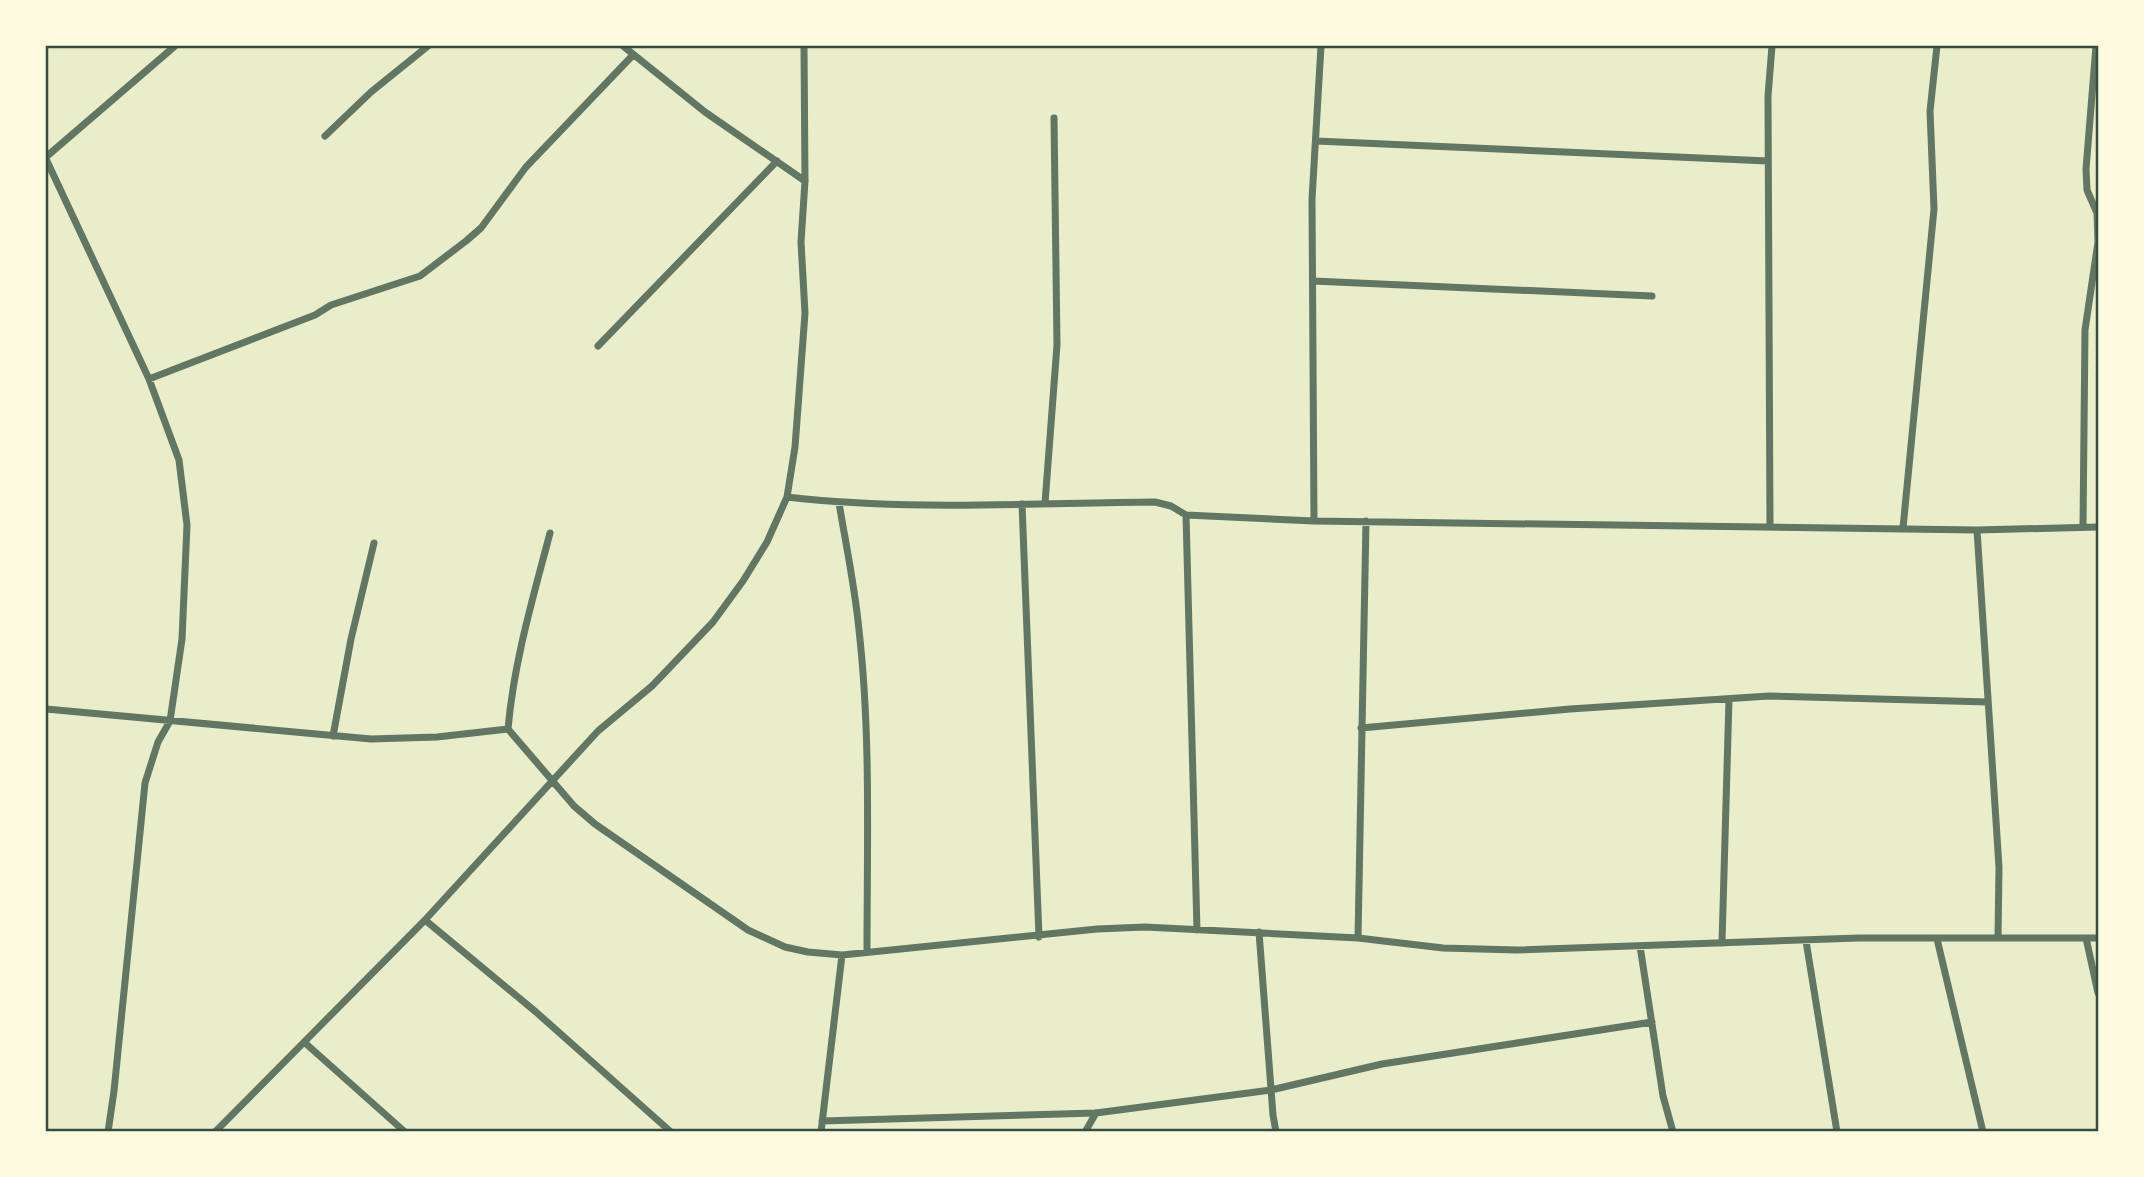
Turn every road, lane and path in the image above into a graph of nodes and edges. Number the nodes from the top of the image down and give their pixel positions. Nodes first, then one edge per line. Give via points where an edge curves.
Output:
1 (175, 46) edge
2 (428, 46) edge
3 (623, 46) edge
4 (804, 46) edge
5 (1321, 46) edge
6 (1772, 46) edge
7 (1937, 46) edge
8 (2096, 46) edge
9 (633, 55) junction
10 (1054, 118) dead end
11 (325, 136) dead end
12 (1315, 141) junction
13 (46, 158) edge
14 (1768, 161) junction
15 (776, 162) junction
16 (804, 181) junction
17 (1312, 281) junction
18 (1652, 296) dead end
19 (598, 346) dead end
20 (149, 379) junction
21 (787, 497) junction
22 (839, 503) junction
23 (1045, 503) junction
24 (1022, 504) junction
25 (1186, 515) junction
26 (1314, 521) junction
27 (1366, 521) junction
28 (1770, 527) junction
29 (2083, 527) junction
30 (2098, 527) edge
31 (1903, 528) junction
32 (1977, 530) junction
33 (550, 533) dead end
34 (374, 543) dead end
35 (1729, 699) junction
36 (1988, 702) junction
37 (46, 709) edge
38 (170, 721) junction
39 (508, 729) junction
40 (1361, 729) junction
41 (333, 736) junction
42 (552, 781) junction
43 (425, 920) junction
44 (1197, 930) junction
45 (1259, 932) junction
46 (1039, 937) junction
47 (1358, 938) junction
48 (1998, 938) junction
49 (2086, 938) junction
50 (2098, 938) edge
51 (1937, 939) junction
52 (1807, 941) junction
53 (1722, 943) junction
54 (1640, 946) junction
55 (867, 951) junction
56 (842, 955) junction
57 (2098, 993) edge
58 (1652, 1022) junction
59 (304, 1042) junction
60 (1271, 1090) junction
61 (1096, 1113) junction
62 (822, 1121) junction
63 (108, 1132) edge
64 (215, 1132) edge
65 (405, 1132) edge
66 (671, 1132) edge
67 (821, 1132) edge
68 (1085, 1132) edge
69 (1276, 1132) edge
70 (1673, 1132) edge
71 (1837, 1132) edge
72 (1983, 1132) edge

1 - 13 street
2 - 11 street
3 - 9 street
4 - 16 street
5 - 12 street
6 - 14 street
7 - 31 street via 1930,111 1934,209
8 - 29 street via 2086,169 2087,190 2097,213 2098,242 2085,330
9 - 15 street
9 - 20 street via 526,167 481,228 420,276 331,305
10 - 23 street via 1057,345
12 - 14 street
12 - 17 street
13 - 20 street
14 - 28 street
15 - 16 street
15 - 19 street
16 - 21 street via 805,313
17 - 18 street
17 - 26 street
20 - 38 street via 179,460 187,525 182,639
21 - 22 street
21 - 42 street via 743,581 713,622
22 - 24 street
22 - 55 street via 859,629 864,697
23 - 24 street
23 - 25 street via 1155,502
24 - 46 street
25 - 26 street
25 - 44 street
26 - 27 street
27 - 28 street
27 - 40 street
28 - 31 street
29 - 30 street
29 - 32 street
31 - 32 street
32 - 36 street
33 - 39 street via 521,642
34 - 41 street
35 - 36 street
35 - 40 street
35 - 53 street
36 - 48 street
37 - 38 street
38 - 41 street
38 - 63 street via 158,741 145,782
39 - 41 street via 438,737
39 - 42 street
40 - 47 street
42 - 43 street
42 - 56 street via 595,824 748,930 785,947
43 - 59 street
43 - 66 street
44 - 45 street
44 - 46 street via 1145,927
45 - 47 street
45 - 60 street
46 - 55 street
47 - 54 street via 1443,948
48 - 49 street
48 - 51 street
49 - 50 street
49 - 57 street
51 - 52 street
51 - 72 street
52 - 53 street
52 - 71 street
53 - 54 street
54 - 58 street
55 - 56 street
56 - 62 street
58 - 60 street via 1382,1064
58 - 70 street
59 - 64 street
59 - 65 street
60 - 61 street
60 - 69 street
61 - 62 street
61 - 68 street
62 - 67 street

